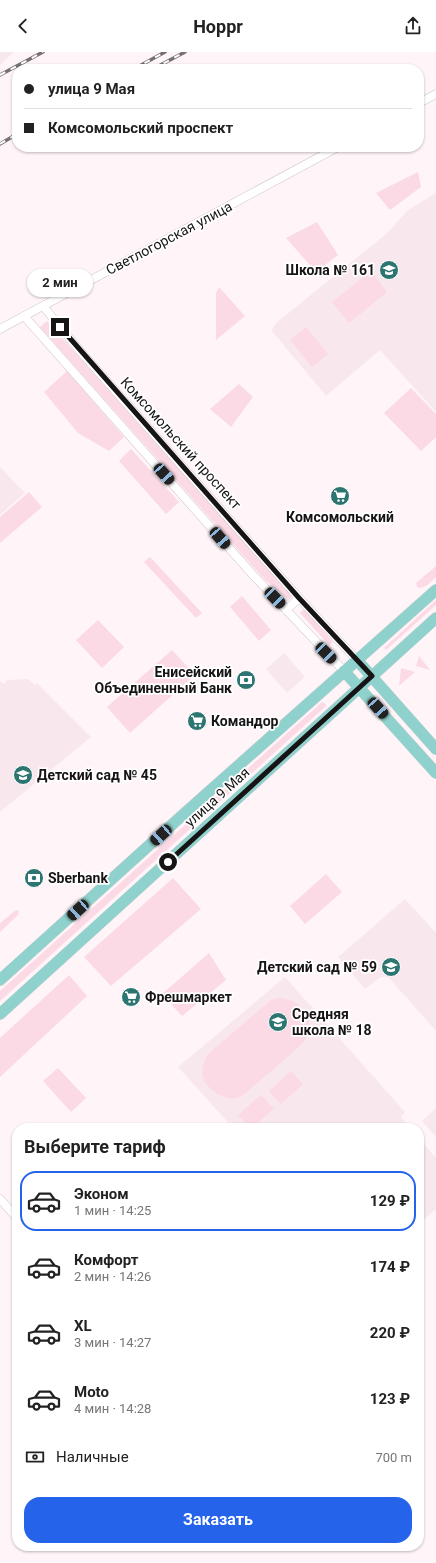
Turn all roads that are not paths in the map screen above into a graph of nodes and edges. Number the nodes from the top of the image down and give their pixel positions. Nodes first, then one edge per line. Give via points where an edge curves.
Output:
1 (436, 94) edge
2 (424, 100) edge
3 (329, 152) edge
4 (43, 306) junction
5 (24, 316) junction
6 (0, 329) edge
7 (436, 590) edge
8 (299, 598) junction
9 (286, 610) junction
10 (436, 618) edge
11 (357, 660) junction
12 (344, 671) junction
13 (372, 676) junction
14 (360, 688) junction
15 (436, 749) edge
16 (436, 773) edge
17 (0, 980) edge
18 (0, 1014) edge
19 (0, 1199) edge
20 (12, 1212) edge

1 - 2 street
3 - 4 street, Светлогорская улица
4 - 5 street, Светлогорская улица
4 - 8 street, Комсомольский проспект
5 - 6 street, Светлогорская улица
5 - 9 street
7 - 11 main road, улица 9 Мая
8 - 9 street
8 - 11 street, Комсомольский проспект
9 - 12 street
10 - 13 main road, улица 9 Мая
11 - 12 main road, улица 9 Мая
11 - 13 main road, Комсомольский проспект
12 - 14 main road
12 - 17 main road, улица 9 Мая
13 - 14 main road, улица 9 Мая
13 - 15 main road, Комсомольский проспект
14 - 16 main road
14 - 18 main road, улица 9 Мая
19 - 20 street

